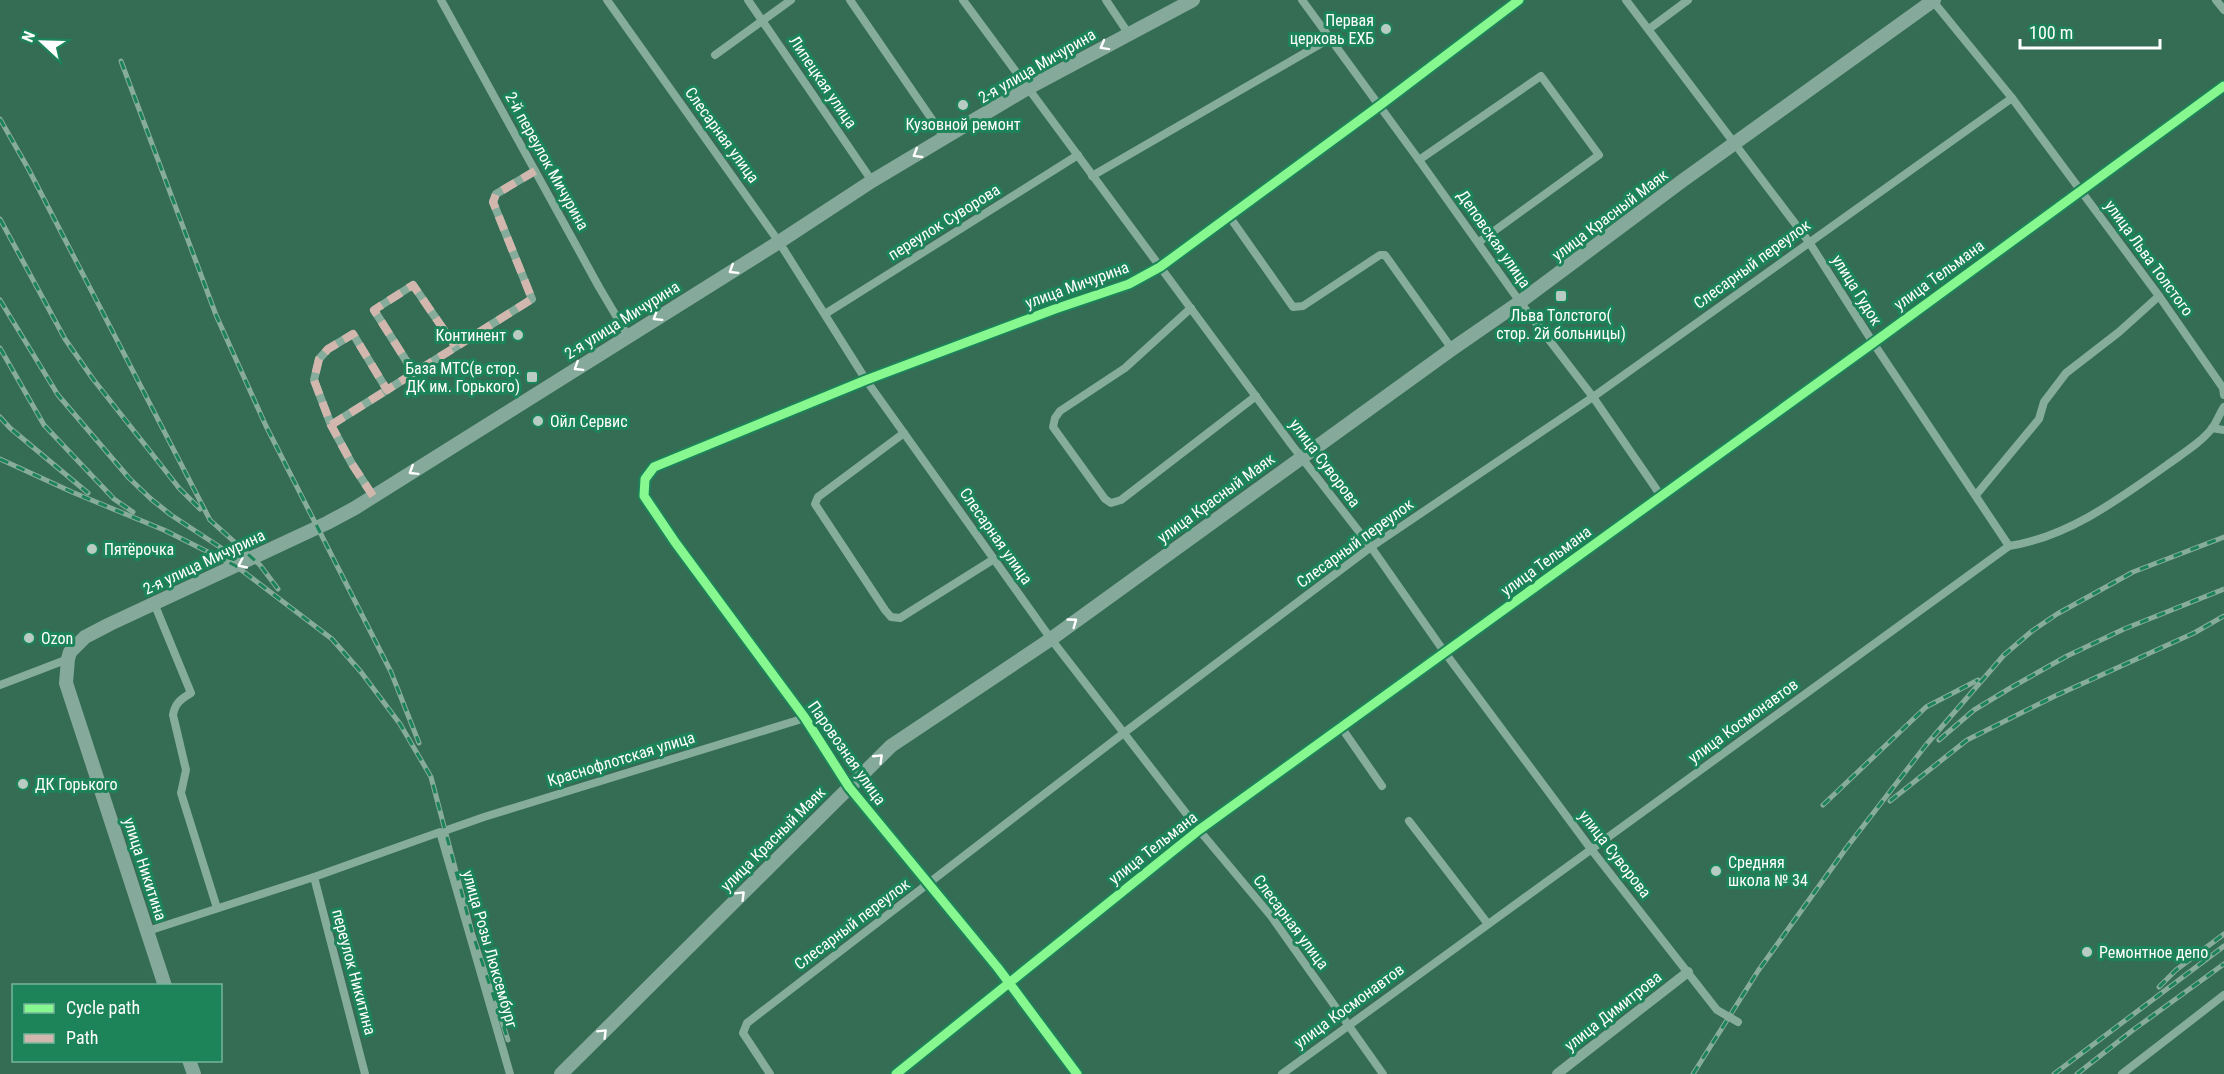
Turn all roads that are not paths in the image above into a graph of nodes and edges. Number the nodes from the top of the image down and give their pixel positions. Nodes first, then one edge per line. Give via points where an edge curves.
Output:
1 (441, 0) edge
2 (607, 0) edge
3 (748, 0) edge
4 (791, 0) edge
5 (850, 0) edge
6 (963, 0) edge
7 (1106, 0) edge
8 (1193, 0) edge
9 (1302, 0) edge
10 (1519, 0) edge
11 (1626, 0) edge
12 (1688, 0) edge
13 (1933, 0) edge
14 (2216, 0) edge
15 (2224, 10) edge
16 (763, 20) junction
17 (1648, 29) junction
18 (1128, 33) junction
19 (1329, 39) junction
20 (715, 55) dead end
21 (2224, 86) edge
22 (1028, 88) junction
23 (2012, 98) junction
24 (1379, 106) junction
25 (944, 138) junction
26 (1735, 144) junction
27 (1077, 155) junction
28 (1419, 160) junction
29 (535, 171) junction
30 (1092, 176) junction
31 (872, 181) junction
32 (2080, 190) junction
33 (1229, 216) junction
34 (779, 242) junction
35 (1479, 242) junction
36 (1809, 242) junction
37 (1160, 267) junction
38 (2159, 296) junction
39 (1520, 302) junction
40 (1191, 308) junction
41 (825, 314) junction
42 (628, 336) junction
43 (1873, 343) junction
44 (455, 346) junction
45 (1452, 349) junction
46 (414, 373) junction
47 (866, 380) junction
48 (387, 390) junction
49 (2224, 390) edge
50 (1256, 396) junction
51 (1593, 397) junction
52 (2224, 407) edge
53 (331, 425) junction
54 (2212, 428) junction
55 (2224, 430) edge
56 (904, 433) junction
57 (1301, 457) junction
58 (654, 467) joint
59 (1976, 495) junction
60 (373, 496) junction
61 (1661, 496) junction
62 (2009, 546) junction
63 (1371, 547) junction
64 (994, 559) junction
65 (154, 603) junction
66 (1051, 639) junction
67 (1445, 652) junction
68 (68, 659) junction
69 (0, 685) edge
70 (805, 718) junction
71 (1341, 727) junction
72 (1125, 732) junction
73 (1382, 786) dead end
74 (849, 787) junction
75 (1409, 821) dead end
76 (1199, 830) junction
77 (444, 831) junction
78 (1591, 849) junction
79 (314, 877) junction
80 (929, 884) junction
81 (217, 908) junction
82 (1488, 924) junction
83 (148, 931) junction
84 (1688, 972) junction
85 (1009, 983) junction
86 (164, 984) edge
87 (2224, 995) edge
88 (1738, 1022) dead end
89 (1348, 1025) junction
90 (365, 1074) edge
91 (510, 1074) edge
92 (561, 1074) edge
93 (770, 1074) edge
94 (896, 1074) edge
95 (1077, 1074) edge
96 (1282, 1074) edge
97 (1383, 1074) edge
98 (1557, 1074) edge
99 (2122, 1074) edge

1 - 29 street, 2-й переулок Мичурина
2 - 34 street, Слесарная улица
3 - 16 street, Липецкая улица
4 - 16 street
5 - 25 street
6 - 22 street, улица Суворова
7 - 18 street
8 - 18 main road, 2-я улица Мичурина
9 - 19 street, Деповская улица
10 - 24 street, улица Мичурина
11 - 17 street, улица Гудок
12 - 17 street
13 - 23 street, улица Льва Толстого
13 - 26 main road, улица Красный Маяк
14 - 15 street
16 - 20 street
16 - 31 street, Липецкая улица
17 - 26 street, улица Гудок
18 -> 22 main road, 2-я улица Мичурина
19 - 24 street, Деповская улица
19 - 30 street
21 - 32 street, улица Тельмана
22 - 25 main road, 2-я улица Мичурина
22 - 27 street, улица Суворова
23 - 32 street, улица Льва Толстого
23 - 36 street, Слесарный переулок
24 - 28 street, Деповская улица
24 - 33 street, улица Мичурина
25 -> 31 main road, 2-я улица Мичурина
26 - 36 street, улица Гудок
26 - 39 main road, улица Красный Маяк
27 - 30 street, улица Суворова
27 - 41 street, переулок Суворова
28 - 35 street, Деповская улица
28 - 35 street via 1541,76 1599,155
29 - 42 street, 2-й переулок Мичурина
29 - 44 street via 496,194 493,202 532,299
30 - 37 street, улица Суворова
31 - 34 main road, 2-я улица Мичурина
32 - 38 street, улица Льва Толстого
32 - 43 street, улица Тельмана
33 - 37 street, улица Мичурина
33 - 45 street via 1293,307 1303,306 1385,255
34 - 41 street, Слесарная улица
34 -> 42 main road, 2-я улица Мичурина
35 - 39 street, Деповская улица
36 - 43 street, улица Гудок
36 - 51 street, Слесарный переулок
37 - 40 street, улица Суворова
37 - 47 street, улица Мичурина via 1130,284
38 - 49 street, улица Льва Толстого
38 - 59 street via 2066,373 2044,402 2039,419
39 - 45 main road, улица Красный Маяк
39 - 51 street, Деповская улица
40 - 50 street, улица Суворова
40 - 50 street via 1125,368 1054,418 1053,427 1105,499 1111,503 1121,500
41 - 47 street, Слесарная улица
42 -> 60 main road, 2-я улица Мичурина
43 - 59 street, улица Гудок
43 - 61 street, улица Тельмана
44 - 46 street
44 - 46 street via 413,285 374,310
45 - 57 main road, улица Красный Маяк
46 - 48 street
47 - 56 street, Слесарная улица
47 - 58 street, улица Мичурина
48 - 53 street
48 - 53 street via 353,334 328,349 320,358 314,380
50 - 57 street, улица Суворова
51 - 61 street, Деповская улица
51 - 63 street, Слесарный переулок
52 - 54 street, улица Космонавтов
53 - 60 street
54 - 55 street
54 - 62 street, улица Космонавтов via 2187,450 2079,523 2033,542
56 - 64 street, Слесарная улица
56 - 64 street via 818,497 815,504 885,610 891,617 900,618
57 - 63 street, улица Суворова
66 -> 57 main road, улица Красный Маяк
58 - 70 street, Паровозная улица via 645,479 644,496
59 - 62 street, улица Гудок
60 -> 65 main road, 2-я улица Мичурина via 327,523
61 - 67 street, улица Тельмана
62 - 78 street, улица Космонавтов
63 - 67 street, улица Суворова
63 - 72 street, Слесарный переулок
64 - 66 street, Слесарная улица
65 - 68 main road, 2-я улица Мичурина via 85,637 74,646
65 - 81 street via 191,693 179,700 173,715 186,770 181,793
66 - 72 street, Слесарная улица
74 -> 66 main road, улица Красный Маяк via 891,746
67 - 71 street, улица Тельмана
67 - 78 street, улица Суворова
68 - 69 street
68 - 83 main road, улица Никитина via 66,683
70 - 74 street, Паровозная улица
70 - 77 street, Краснофлотская улица
71 - 73 street
71 - 76 street, улица Тельмана
72 - 76 street, Слесарная улица
72 - 80 street, Слесарный переулок
74 - 80 street, Паровозная улица
92 -> 74 main road, улица Красный Маяк
75 - 82 street
76 - 85 street, улица Тельмана
76 - 89 street, Слесарная улица via 1271,916
77 - 79 street, Краснофлотская улица
77 - 91 street, улица Розы Люксембург
78 - 82 street, улица Космонавтов
78 - 84 street, улица Суворова
79 - 81 street, Краснофлотская улица
79 - 90 street, переулок Никитина
80 - 85 street, Паровозная улица
80 - 93 street, Слесарный переулок via 747,1023 743,1032
81 - 83 street, Краснофлотская улица
82 - 89 street, улица Космонавтов
83 - 86 main road, улица Никитина
84 - 88 street, улица Суворова via 1717,1010
84 - 98 street, улица Димитрова
85 - 94 street, улица Тельмана
85 - 95 street, Паровозная улица
87 - 99 street
89 - 96 street, улица Космонавтов
89 - 97 street, Слесарная улица

